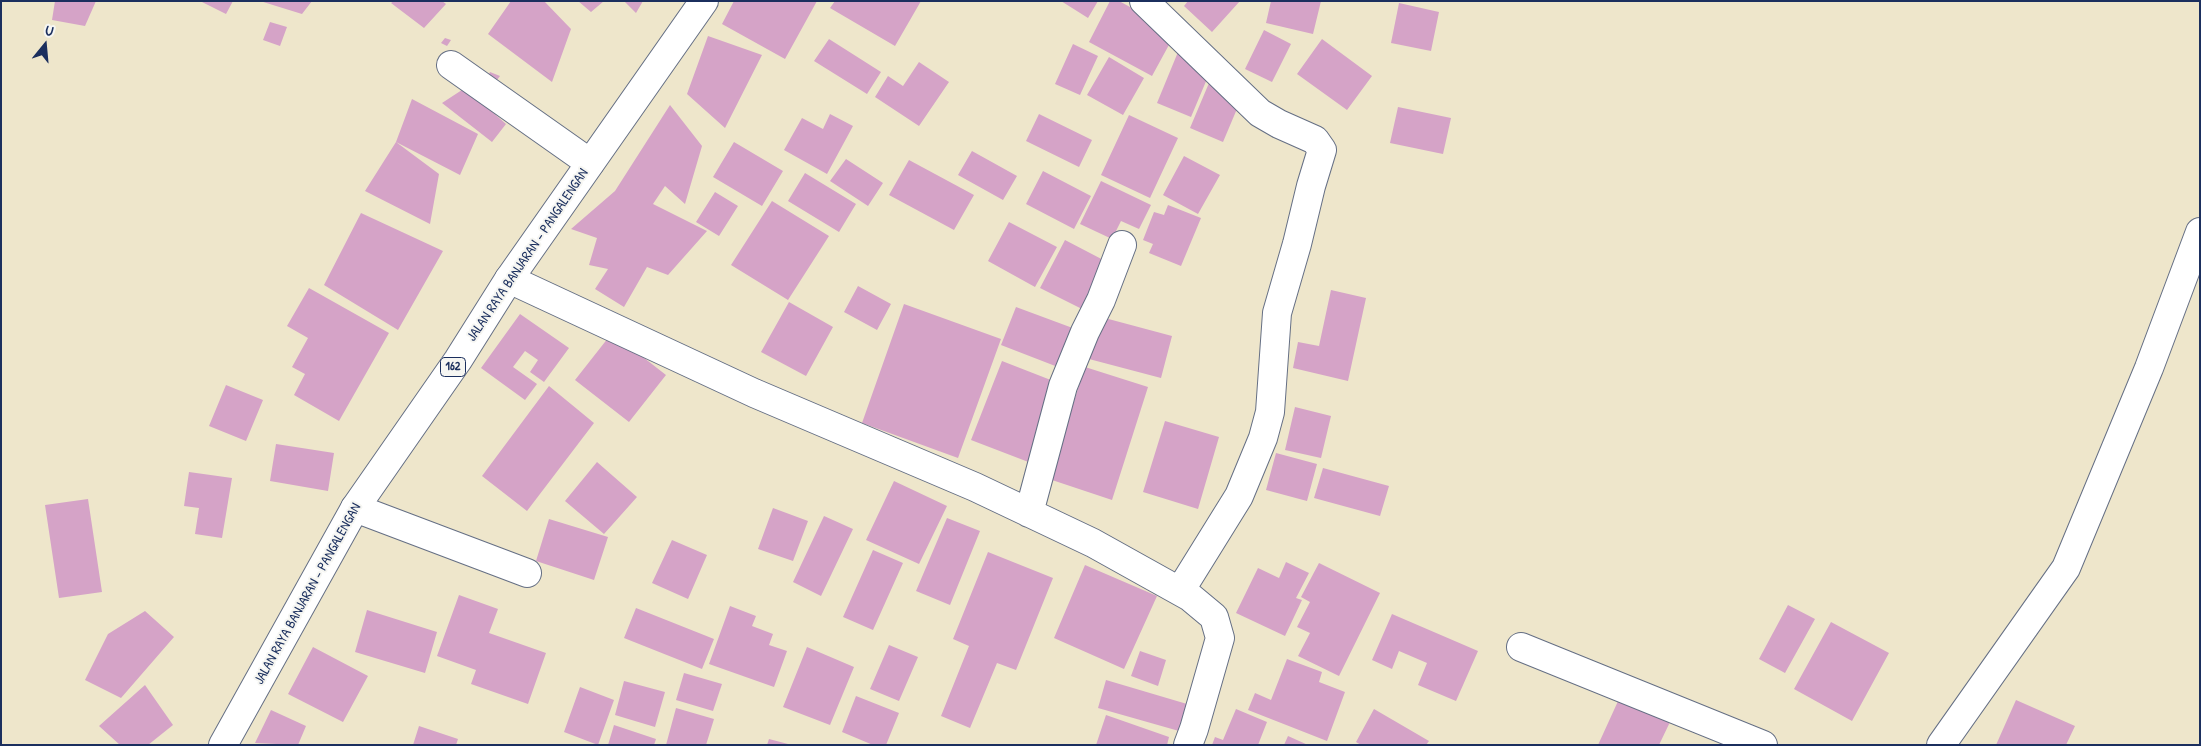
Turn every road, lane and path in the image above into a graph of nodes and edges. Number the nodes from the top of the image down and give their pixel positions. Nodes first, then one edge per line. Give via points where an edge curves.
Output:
1 (704, 1) edge
2 (1144, 1) edge
3 (450, 65) dead end
4 (590, 163) junction
5 (2200, 232) edge
6 (1122, 245) dead end
7 (509, 279) junction
8 (355, 508) junction
9 (1029, 513) junction
10 (527, 573) dead end
11 (1180, 591) junction
12 (1521, 647) dead end
13 (223, 745) edge
14 (1188, 745) edge
15 (1763, 745) edge
16 (1942, 745) edge

1 - 4 street, JALAN RAYA BANJARAN - PANGALENGAN / 162
2 - 11 street via 1260,113 1315,140 1322,150 1277,313 1270,412 1264,438 1239,496
3 - 4 street
4 - 7 street, JALAN RAYA BANJARAN - PANGALENGAN / 162
5 - 16 street via 2149,368 2066,568
6 - 9 street via 1102,300 1063,386
7 - 8 street, JALAN RAYA BANJARAN - PANGALENGAN / 162 via 458,360
7 - 9 street via 754,393
8 - 10 street
8 - 13 street, JALAN RAYA BANJARAN - PANGALENGAN / 162
9 - 11 street via 1093,543
11 - 14 street via 1214,617 1220,638
12 - 15 street

